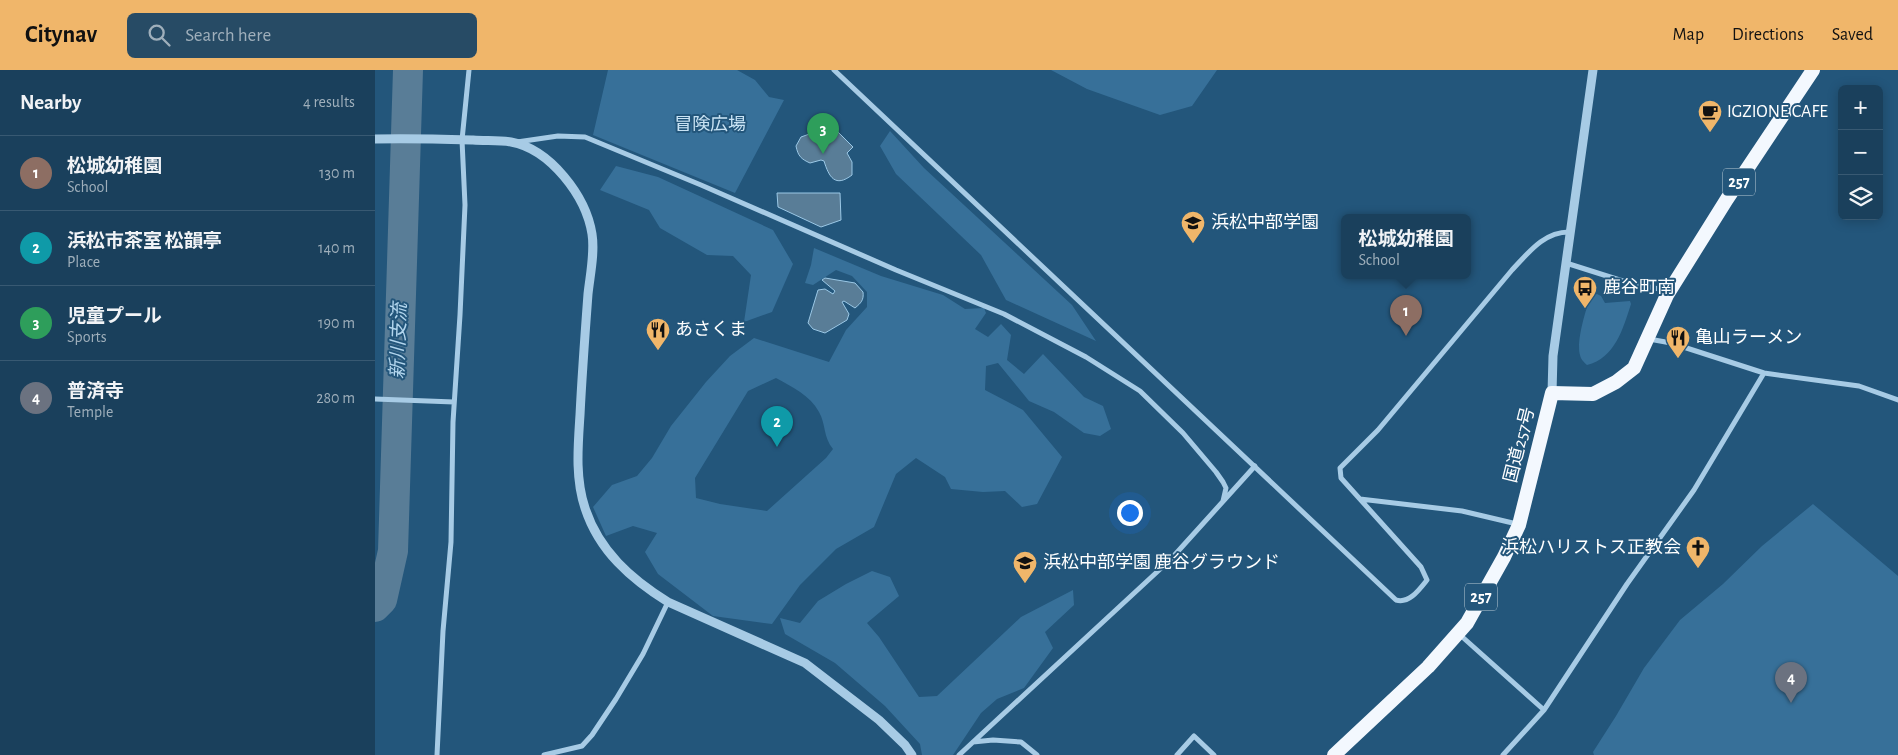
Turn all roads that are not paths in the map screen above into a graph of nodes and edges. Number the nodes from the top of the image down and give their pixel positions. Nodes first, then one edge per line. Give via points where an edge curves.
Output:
1 (469, 70) edge
2 (834, 70) edge
3 (1593, 70) edge
4 (1811, 71) edge
5 (375, 138) edge
6 (462, 140) junction
7 (512, 142) junction
8 (1569, 232) junction
9 (1566, 263) junction
10 (1667, 295) junction
11 (1649, 339) junction
12 (1764, 373) junction
13 (1552, 393) junction
14 (375, 399) edge
15 (1898, 400) edge
16 (454, 402) junction
17 (1255, 466) junction
18 (1360, 499) junction
19 (1223, 501) junction
20 (1519, 525) junction
21 (668, 602) junction
22 (1458, 633) junction
23 (1544, 710) junction
24 (973, 742) junction
25 (1337, 754) edge
26 (437, 755) edge
27 (544, 755) edge
28 (913, 755) edge
29 (959, 755) edge
30 (1037, 755) edge
31 (1177, 755) edge
32 (1214, 755) edge
33 (1503, 755) edge

1 - 6 street
2 - 17 street
3 - 8 street
4 - 10 highway, 国道257号 / 257
5 - 6 street
6 - 7 street
6 - 16 street via 465,205
7 - 19 street via 558,136 585,138 1004,314 1086,357 1140,391 1217,472 1226,488
7 - 21 street via 539,155 560,173 585,209 592,236 579,444 579,479 584,506 596,534 612,556
8 - 9 street
8 - 18 street via 1548,237 1536,245 1378,430 1340,468 1341,478
9 - 10 street via 1659,289
9 - 13 street via 1553,356
10 - 11 highway, 国道257号 / 257
11 - 12 street
11 - 13 highway, 国道257号 / 257 via 1634,368 1616,382 1593,394
12 - 15 street via 1859,386
12 - 23 street via 1694,490
13 - 20 highway, 国道257号 / 257
14 - 16 street
16 - 26 street via 451,542
17 - 18 street via 1396,600 1406,601 1427,580 1421,567
17 - 19 street
18 - 20 street via 1462,511
19 - 24 street via 1171,559
20 - 22 highway, 国道257号 / 257 via 1467,623
21 - 27 street via 643,654 592,735 582,746
21 - 28 street via 805,663 879,720
22 - 23 street
22 - 25 highway, 国道257号 / 257 via 1428,667
23 - 33 street
24 - 29 street
24 - 30 street via 1021,742
31 - 32 street via 1193,736

